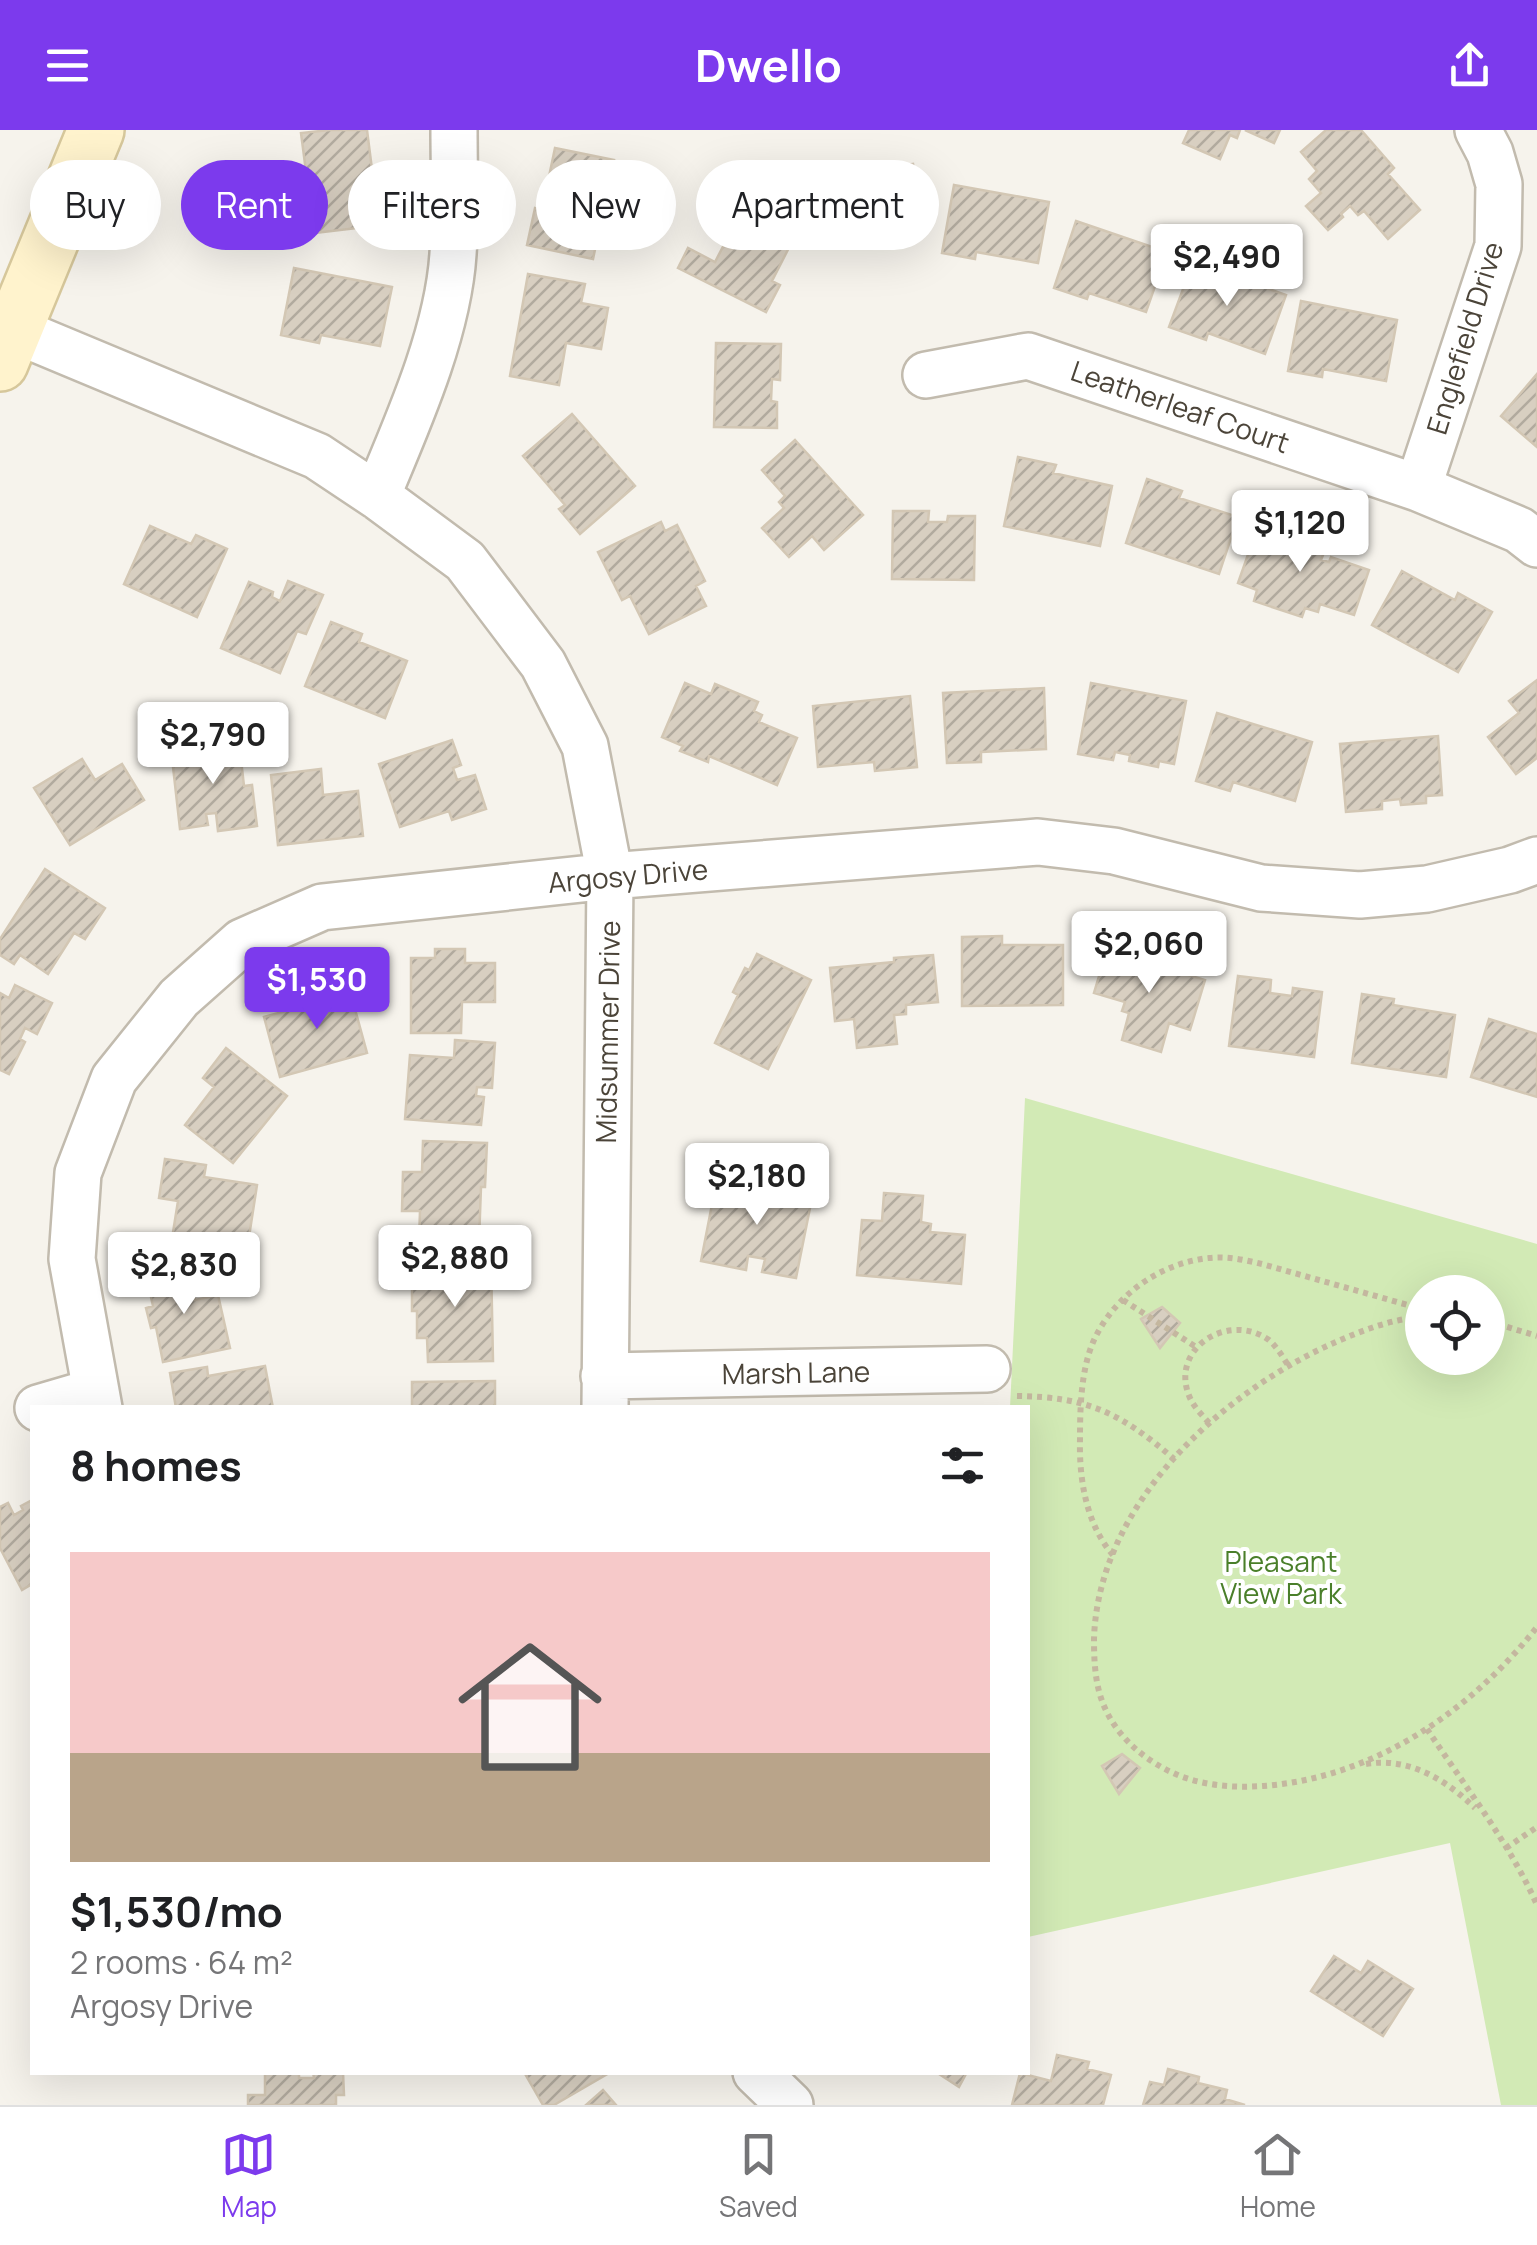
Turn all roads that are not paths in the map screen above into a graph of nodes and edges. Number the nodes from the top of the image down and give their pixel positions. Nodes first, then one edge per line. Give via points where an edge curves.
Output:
1 (96, 130) edge
2 (454, 130) edge
3 (1478, 130) edge
4 (5, 339) edge
5 (926, 375) dead end
6 (1418, 488) junction
7 (377, 496) junction
8 (1537, 544) edge
9 (1537, 860) edge
10 (610, 876) junction
11 (988, 1369) road end
12 (605, 1392) edge
13 (98, 1399) edge
14 (56, 1405) edge
15 (30, 1409) edge
16 (0, 1418) edge
17 (759, 2075) edge
18 (790, 2105) edge

1 - 4 main road
2 - 7 street via 453,256 442,320
3 - 6 street, Englefield Drive via 1499,184 1498,246
4 - 7 street, Midsummer Drive via 317,456
5 - 6 street, Leatherleaf Court via 1028,356
6 - 8 street, Leatherleaf Court via 1519,530
7 - 10 street, Midsummer Drive via 465,561 543,664 586,746
9 - 10 street, Argosy Drive via 1427,889 1360,895 1261,888 1114,851 1038,842
10 - 12 street, Midsummer Drive
10 - 13 street, Argosy Drive via 322,908 242,942 179,998 114,1078 78,1173 72,1259
11 - 12 street, Marsh Lane
13 - 14 street
15 - 16 street
17 - 18 street

